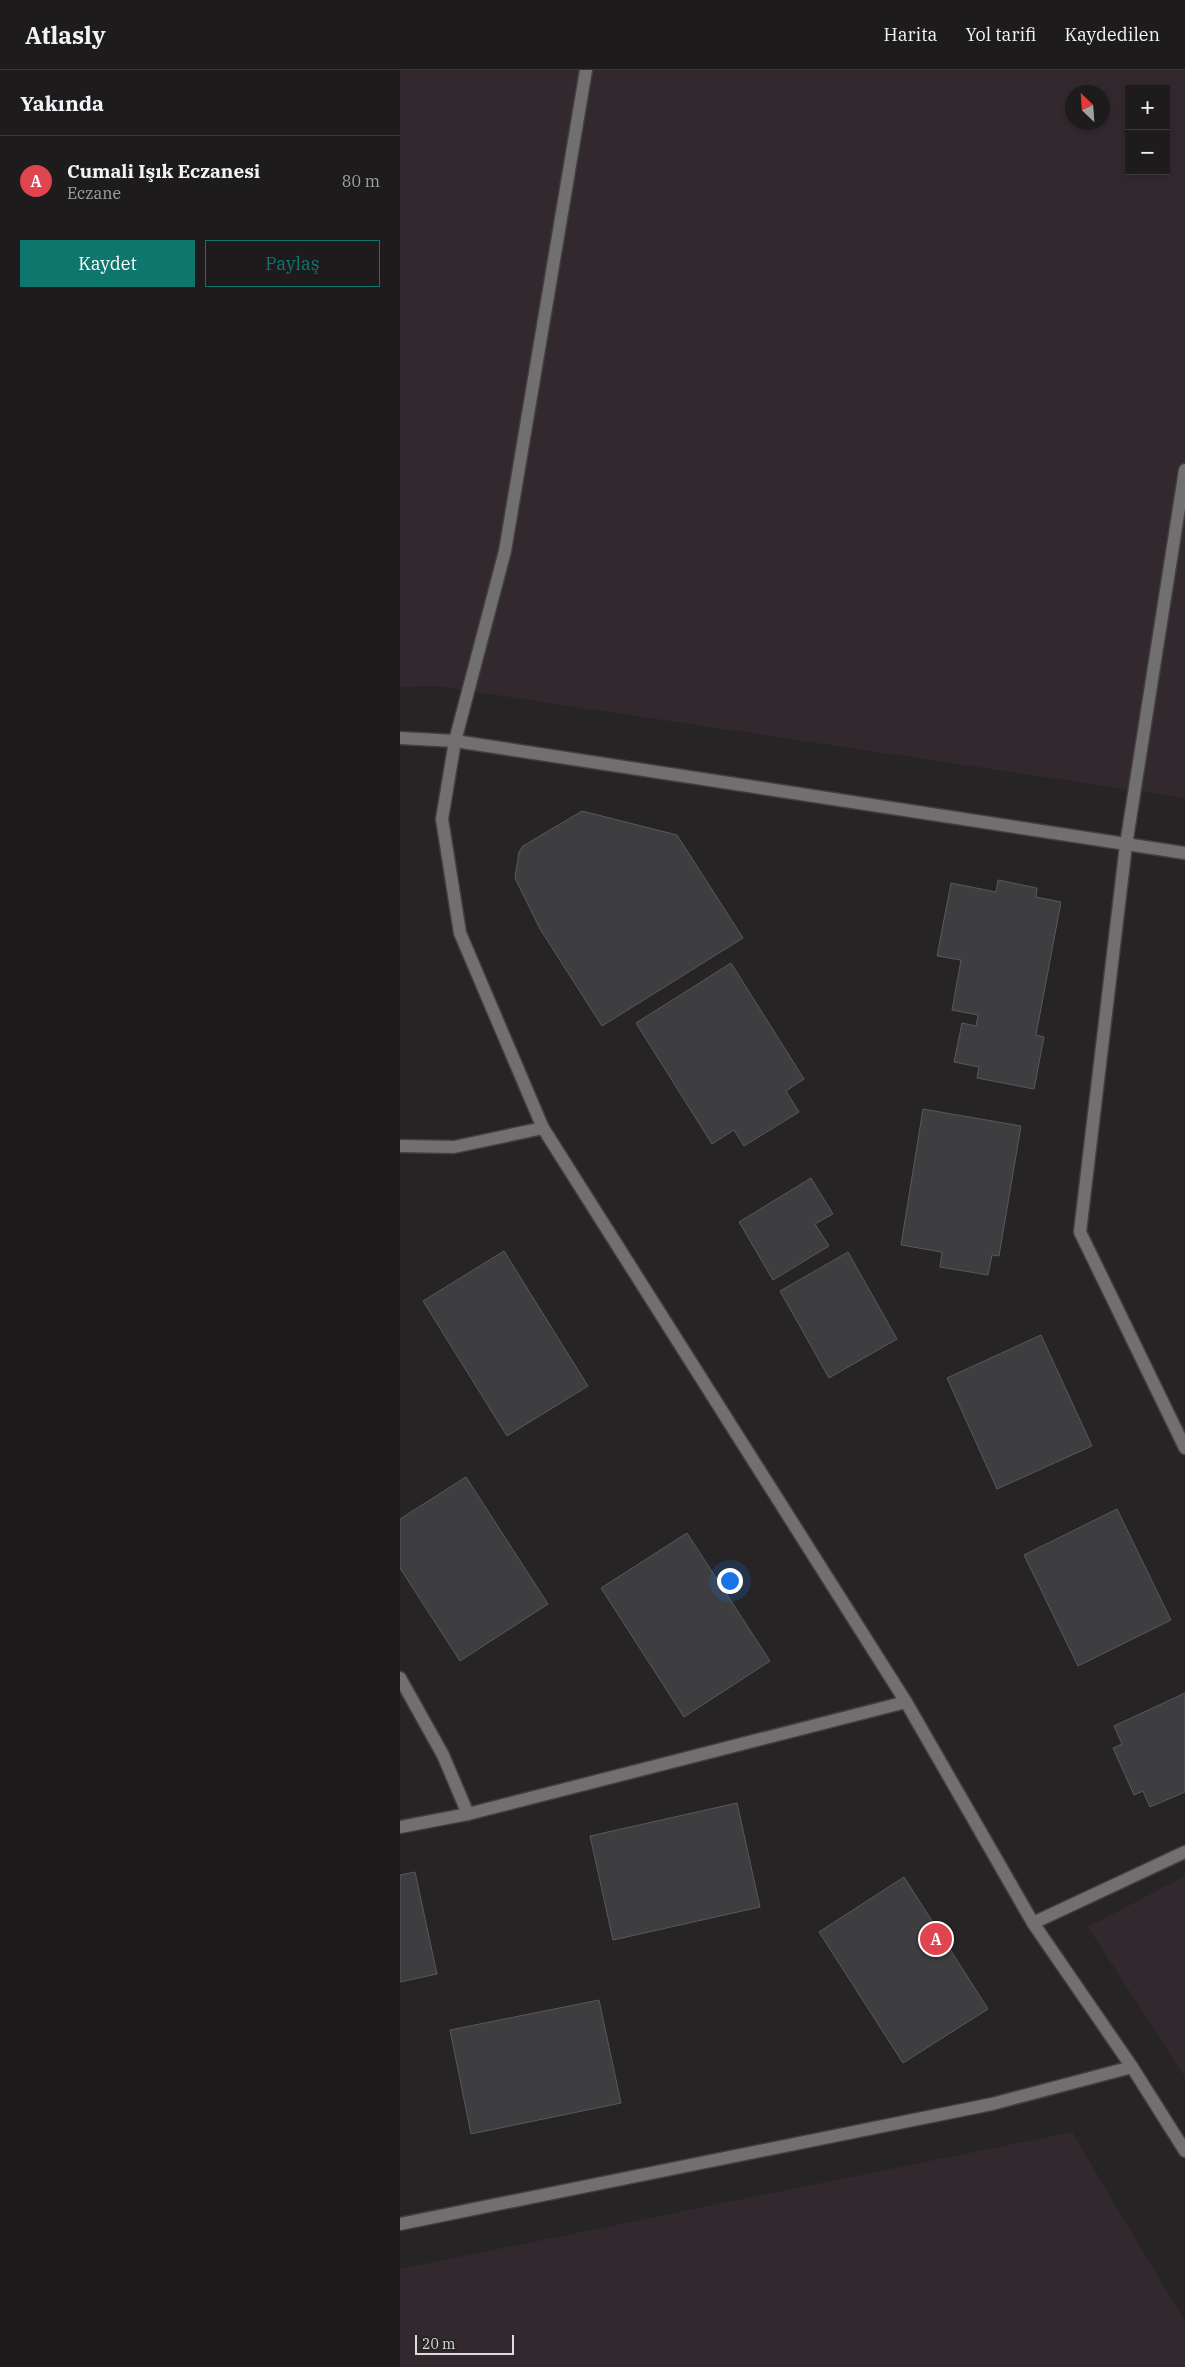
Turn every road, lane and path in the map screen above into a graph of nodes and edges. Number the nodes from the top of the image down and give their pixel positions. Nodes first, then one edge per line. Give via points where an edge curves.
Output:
1 (586, 70) edge
2 (1185, 470) edge
3 (400, 738) edge
4 (455, 741) junction
5 (1126, 846) junction
6 (1185, 853) edge
7 (542, 1128) junction
8 (400, 1146) edge
9 (1185, 1448) edge
10 (400, 1678) edge
11 (906, 1702) junction
12 (468, 1814) junction
13 (400, 1827) edge
14 (1185, 1852) edge
15 (1033, 1923) junction
16 (1132, 2067) junction
17 (1185, 2151) edge
18 (400, 2224) edge

1 - 4 street via 505,551
2 - 5 street
3 - 4 street
4 - 5 street
4 - 7 street via 442,819 460,933
5 - 6 street
5 - 9 street via 1080,1232
7 - 8 street via 454,1147
7 - 11 street
10 - 12 street via 443,1755
11 - 12 street
11 - 15 street
12 - 13 street
14 - 15 street
15 - 16 street
16 - 17 street
16 - 18 street via 992,2104

